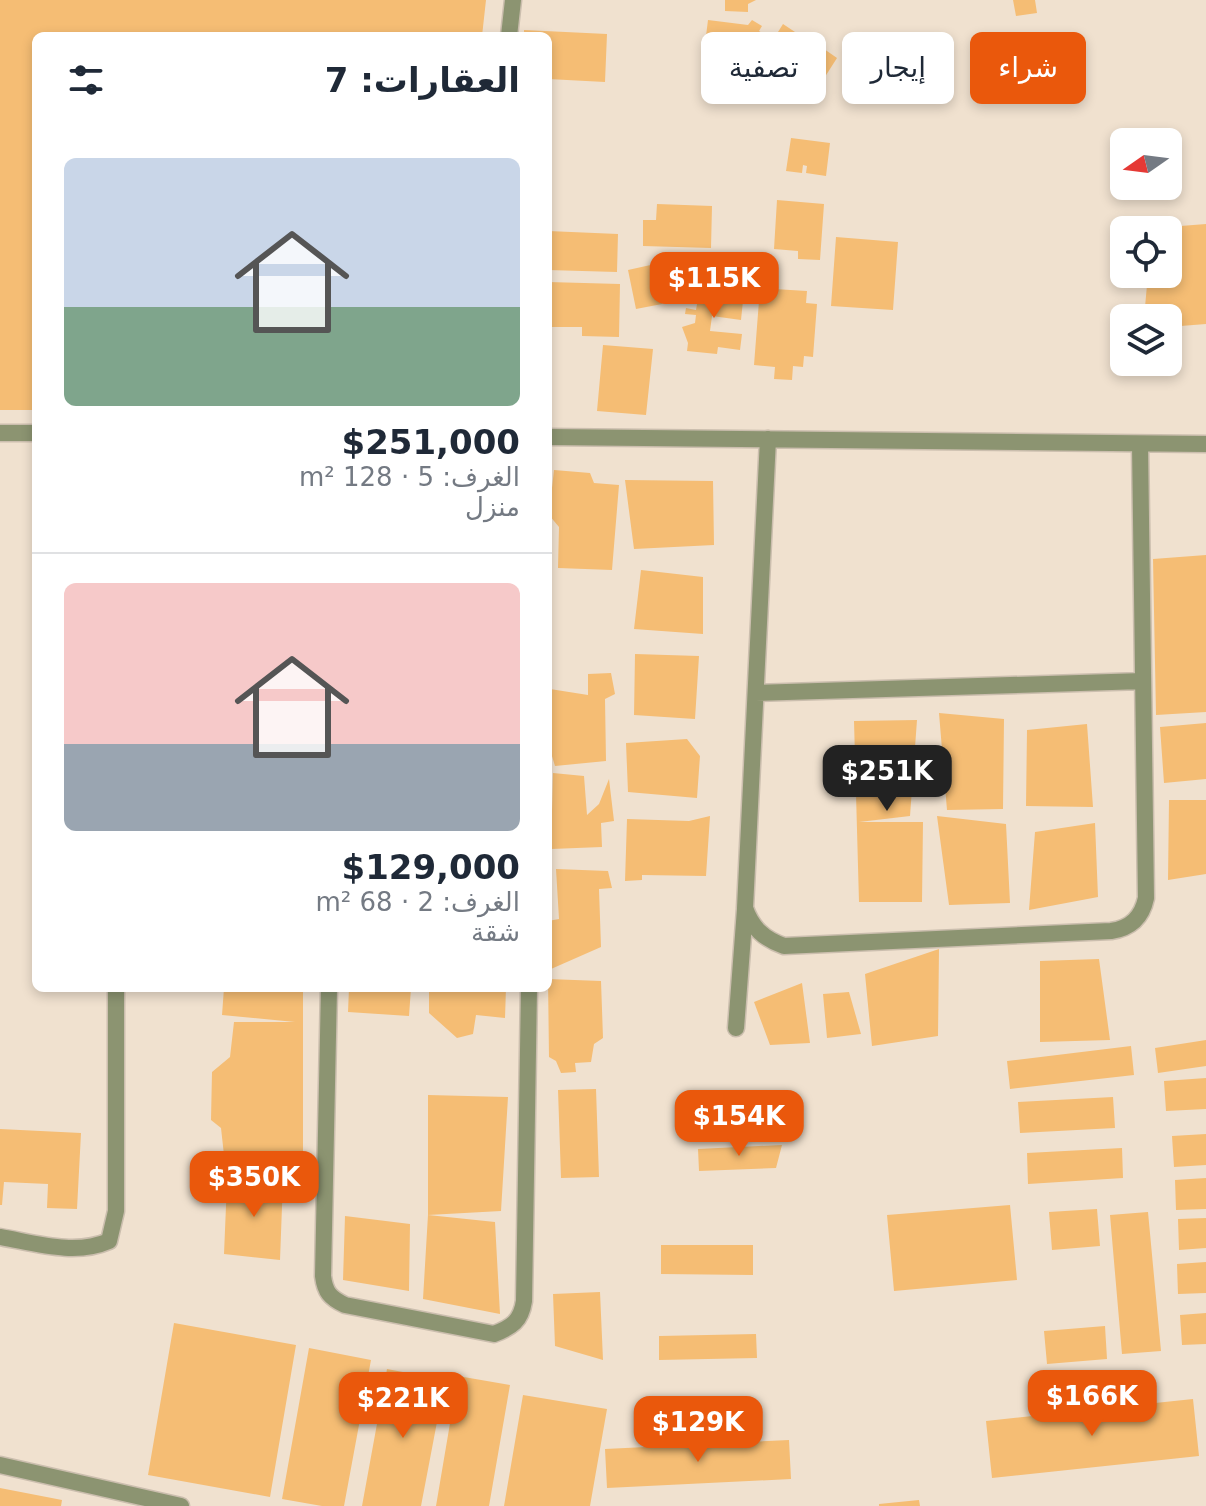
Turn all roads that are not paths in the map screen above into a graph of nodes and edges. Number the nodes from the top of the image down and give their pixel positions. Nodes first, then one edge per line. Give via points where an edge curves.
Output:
1 (513, 0) edge
2 (509, 32) edge
3 (0, 433) edge
4 (32, 433) edge
5 (552, 437) edge
6 (768, 439) junction
7 (1140, 444) junction
8 (1206, 444) edge
9 (1143, 681) junction
10 (756, 693) junction
11 (745, 908) junction
12 (116, 992) edge
13 (329, 992) edge
14 (529, 992) edge
15 (736, 1028) dead end
16 (0, 1237) edge
17 (0, 1465) edge
18 (181, 1506) edge

1 - 2 street
3 - 4 street
5 - 6 street
6 - 7 street
6 - 10 street
7 - 8 street
7 - 9 street
9 - 10 street
9 - 11 street via 1146,898 1141,914 1128,926 1111,931 784,946 763,936
10 - 11 street
11 - 15 street
12 - 16 street via 116,1211 109,1241 70,1248
13 - 14 street via 325,1290 345,1305 494,1334 511,1328 524,1301
17 - 18 street

